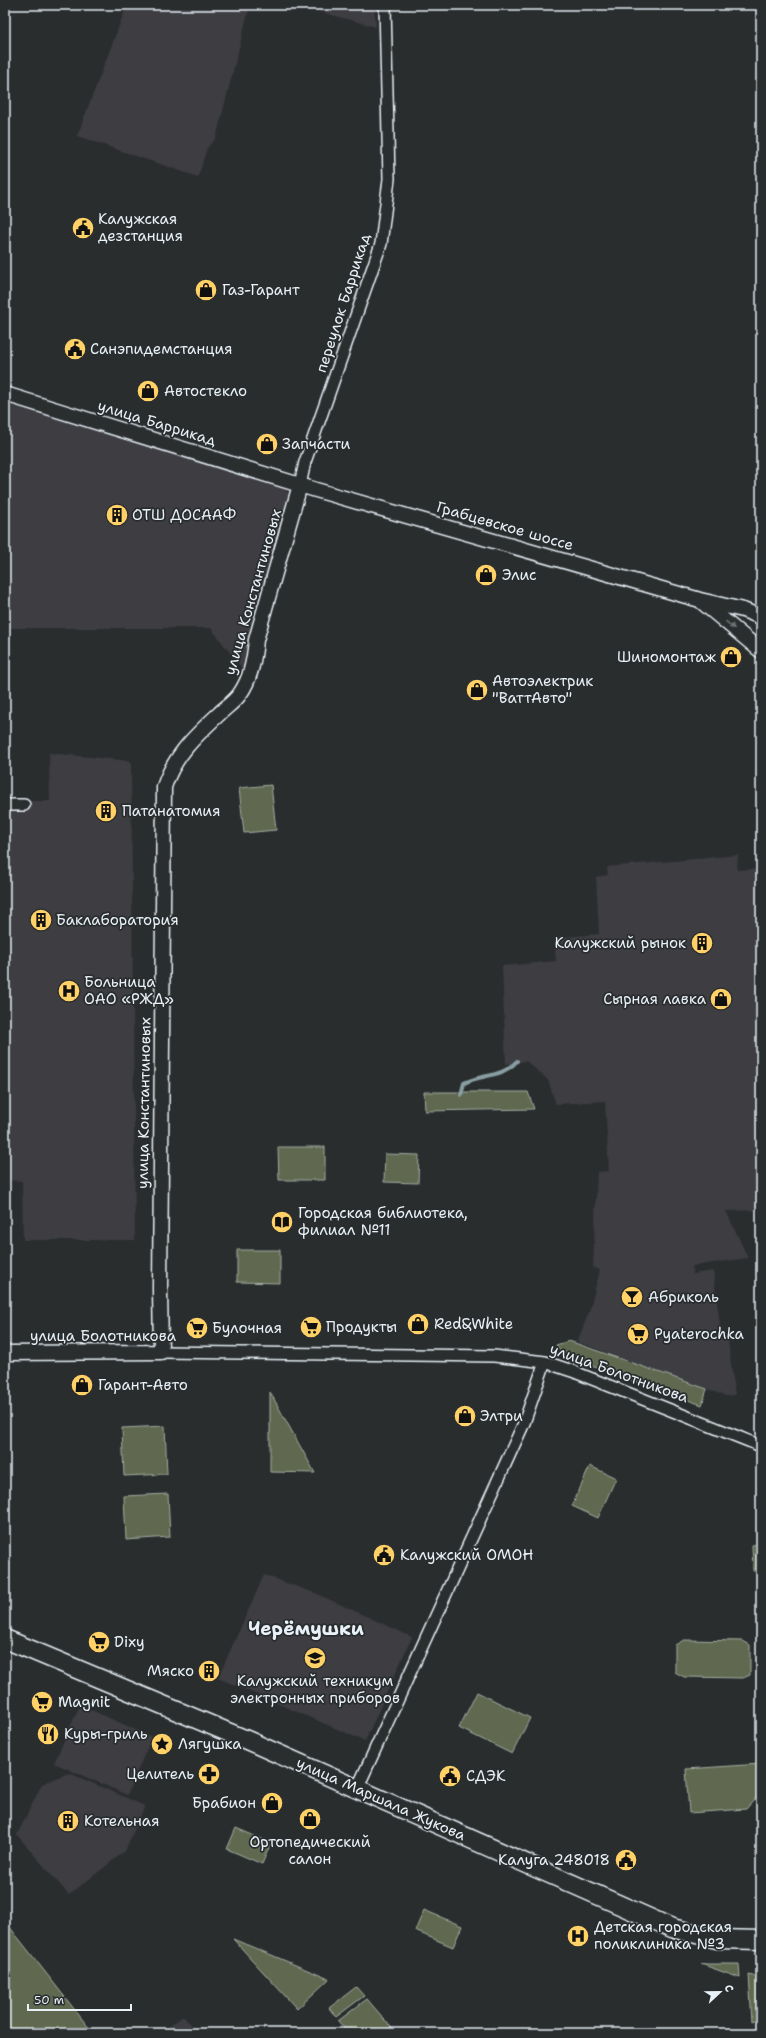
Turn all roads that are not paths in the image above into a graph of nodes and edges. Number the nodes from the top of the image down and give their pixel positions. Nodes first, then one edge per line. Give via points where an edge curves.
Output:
1 (385, 5) edge
2 (5, 394) edge
3 (300, 485) junction
4 (700, 600) junction
5 (761, 617) edge
6 (761, 651) edge
7 (5, 805) edge
8 (24, 805) dead end
9 (161, 1352) junction
10 (5, 1354) edge
11 (545, 1362) junction
12 (761, 1446) edge
13 (5, 1639) edge
14 (357, 1789) junction
15 (761, 1940) edge

1 - 3 street, переулок Баррикад via 389,179 381,244
2 - 3 street, улица Баррикад
3 - 4 street, Грабцевское шоссе
3 - 9 street, улица Константиновых via 256,640 253,666 247,681 239,696 196,736 176,760 164,787
4 - 5 street, Грабцевское шоссе
4 -> 6 street, Грабцевское шоссе
7 - 8 street
9 - 10 street, улица Болотникова
9 - 11 street, улица Болотникова via 494,1356
11 - 12 street, улица Болотникова
11 - 14 street via 524,1423
13 - 14 main road, улица Маршала Жукова
14 - 15 main road, улица Маршала Жукова via 672,1928 717,1940

